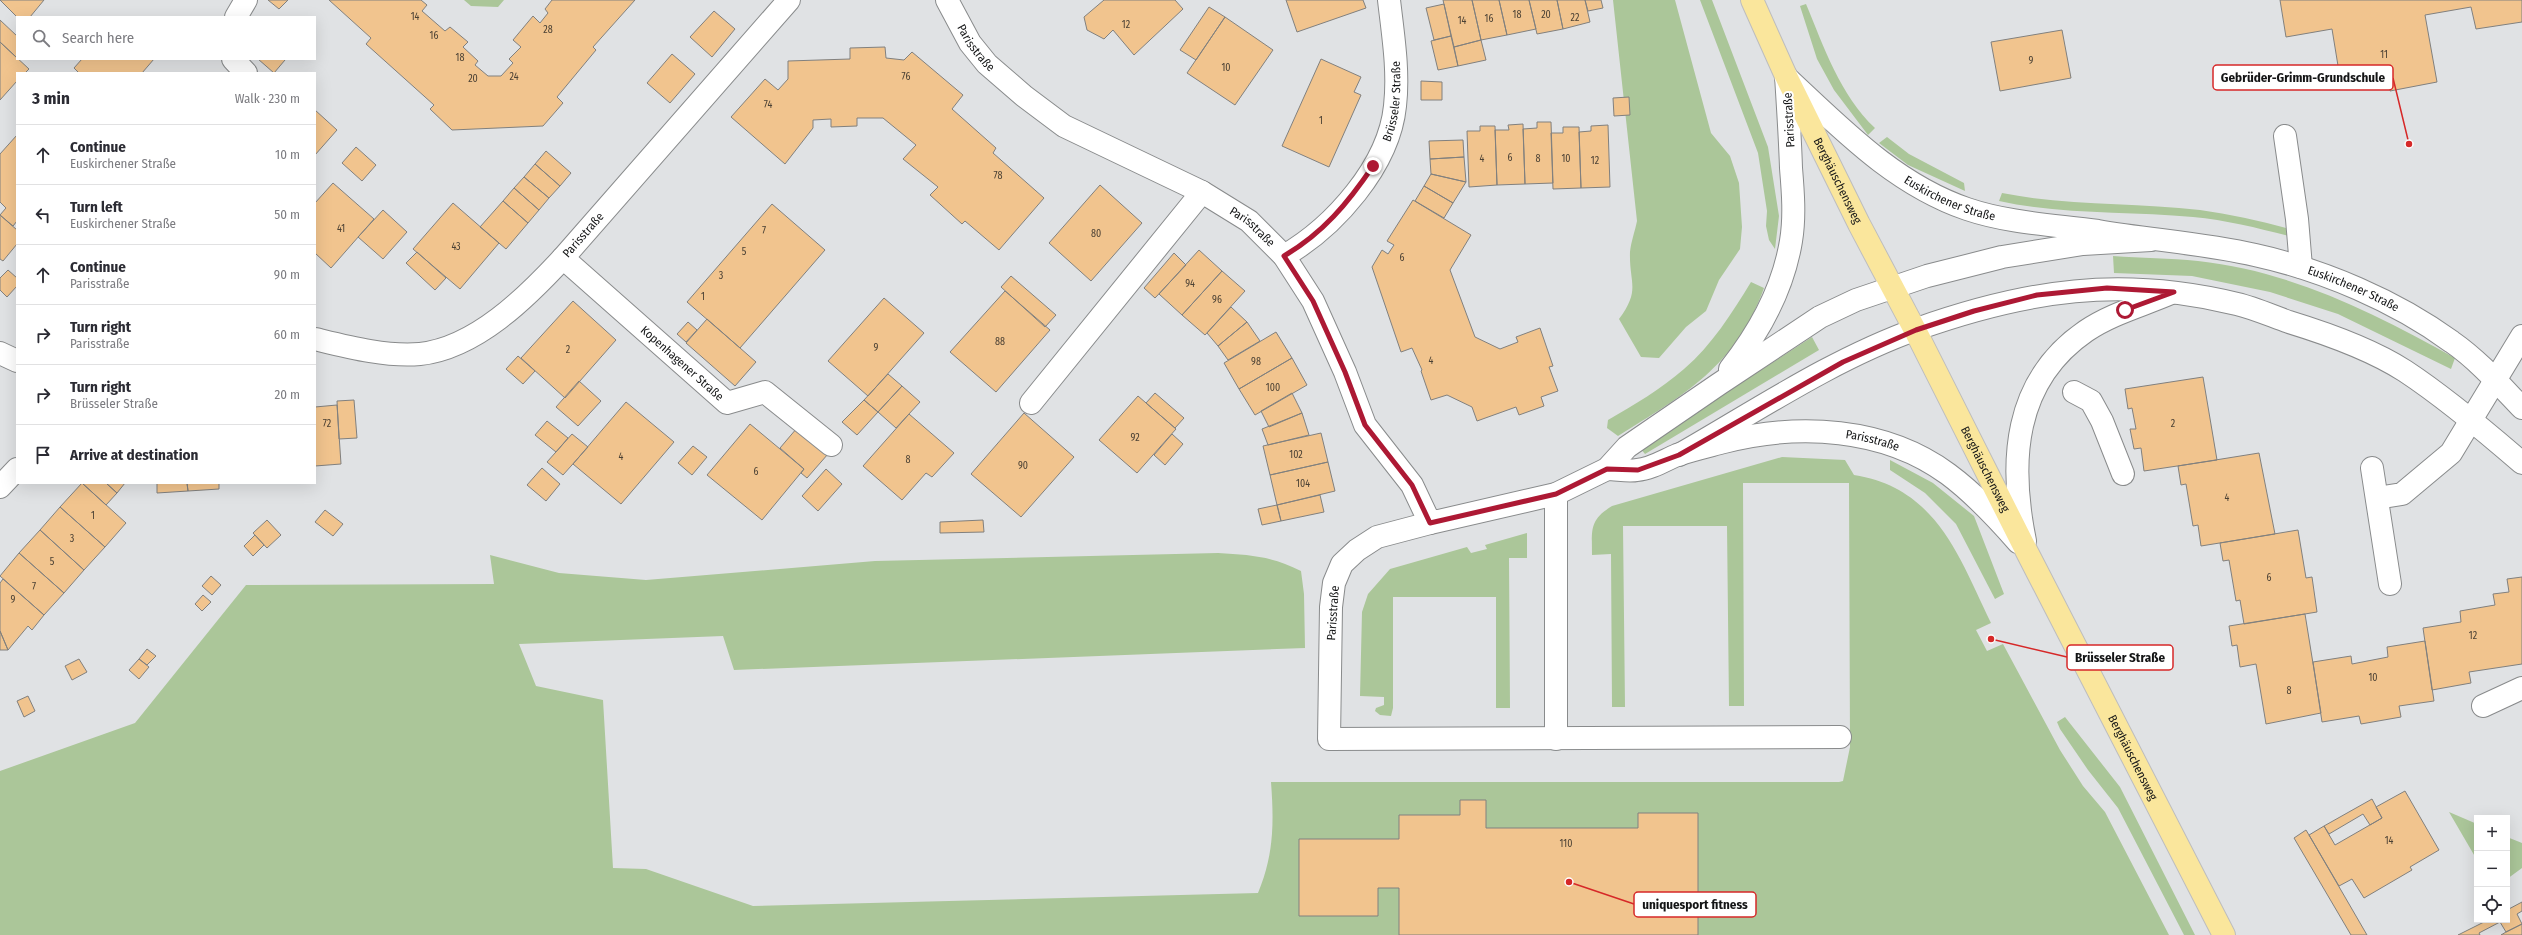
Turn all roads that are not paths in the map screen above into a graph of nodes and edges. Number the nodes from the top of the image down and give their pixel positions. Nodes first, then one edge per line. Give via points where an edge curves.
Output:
1 (246, 0) edge
2 (789, 0) edge
3 (947, 0) edge
4 (1389, 0) edge
5 (1752, 0) edge
6 (237, 16) edge
7 (234, 60) edge
8 (245, 72) edge
9 (1786, 76) junction
10 (2285, 136) dead end
11 (1202, 192) junction
12 (2152, 240) junction
13 (1284, 256) junction
14 (563, 258) junction
15 (2301, 267) junction
16 (1893, 287) junction
17 (2174, 292) junction
18 (1916, 330) junction
19 (2522, 336) edge
20 (316, 339) edge
21 (0, 352) edge
22 (16, 360) edge
23 (2494, 379) junction
24 (1719, 384) junction
25 (2074, 392) dead end
26 (1031, 403) dead end
27 (2522, 408) edge
28 (2470, 420) junction
29 (831, 445) dead end
30 (1679, 455) junction
31 (2522, 463) edge
32 (2372, 468) dead end
33 (1607, 469) junction
34 (16, 470) edge
35 (2124, 474) dead end
36 (0, 487) edge
37 (1556, 494) junction
38 (2377, 498) junction
39 (1430, 523) junction
40 (2028, 554) junction
41 (2390, 584) dead end
42 (2522, 688) edge
43 (2482, 706) dead end
44 (1840, 737) dead end
45 (1556, 739) junction
46 (2224, 935) edge

1 - 6 street
2 - 14 street, Parisstraße
3 - 11 street, Parisstraße via 957,22 983,59 1024,96 1064,126
4 - 13 street, Brüsseler Straße via 1394,47 1395,107 1388,138 1349,201 1320,231
5 - 9 main road, Berghäuschensweg
7 - 8 street
9 - 12 street, Euskirchener Straße via 1890,170 1948,202 2001,218
9 - 16 main road, Berghäuschensweg
9 - 24 street, Parisstraße via 1793,200 1791,241 1769,311 1753,340
10 - 15 street
11 - 13 street, Parisstraße via 1249,221
11 - 26 street
12 - 15 street, Euskirchener Straße via 2206,245
12 - 16 street, Euskirchener Straße via 2083,244 2002,257
13 - 39 street, Parisstraße via 1313,301 1345,372 1365,425 1412,485
14 - 20 street, Parisstraße via 530,294 504,315 441,350 419,354 384,352
14 - 29 street, Kopenhagener Straße via 727,403 765,392
15 - 23 street, Euskirchener Straße via 2417,318 2454,343
16 - 18 main road, Berghäuschensweg
16 - 24 street, Parisstraße via 1856,300 1820,317
17 - 18 street via 2107,288 2037,295
17 - 28 street via 2240,304 2338,339 2404,370
17 - 40 street via 2113,315 2086,331 2063,351 2035,386 2019,435 2016,470 2018,501
18 - 30 street, Parisstraße via 1843,362
18 - 40 main road, Berghäuschensweg
19 - 23 street
21 - 22 street
23 - 27 street, Euskirchener Straße
23 - 28 street
24 - 33 street, Parisstraße via 1627,447
25 - 35 street via 2091,401
28 - 31 street
28 - 38 street via 2451,453 2402,494
30 - 33 street, Parisstraße via 1638,470
30 - 40 street, Parisstraße via 1747,437 1794,431 1837,433 1888,444 1948,474 1998,519
32 - 38 street
33 - 37 street, Parisstraße
34 - 36 street
37 - 39 street, Parisstraße
37 - 45 street
38 - 41 street
39 - 45 street, Parisstraße via 1376,537 1342,564 1334,583 1331,607 1329,739
40 - 46 main road, Berghäuschensweg
42 - 43 street
44 - 45 street

